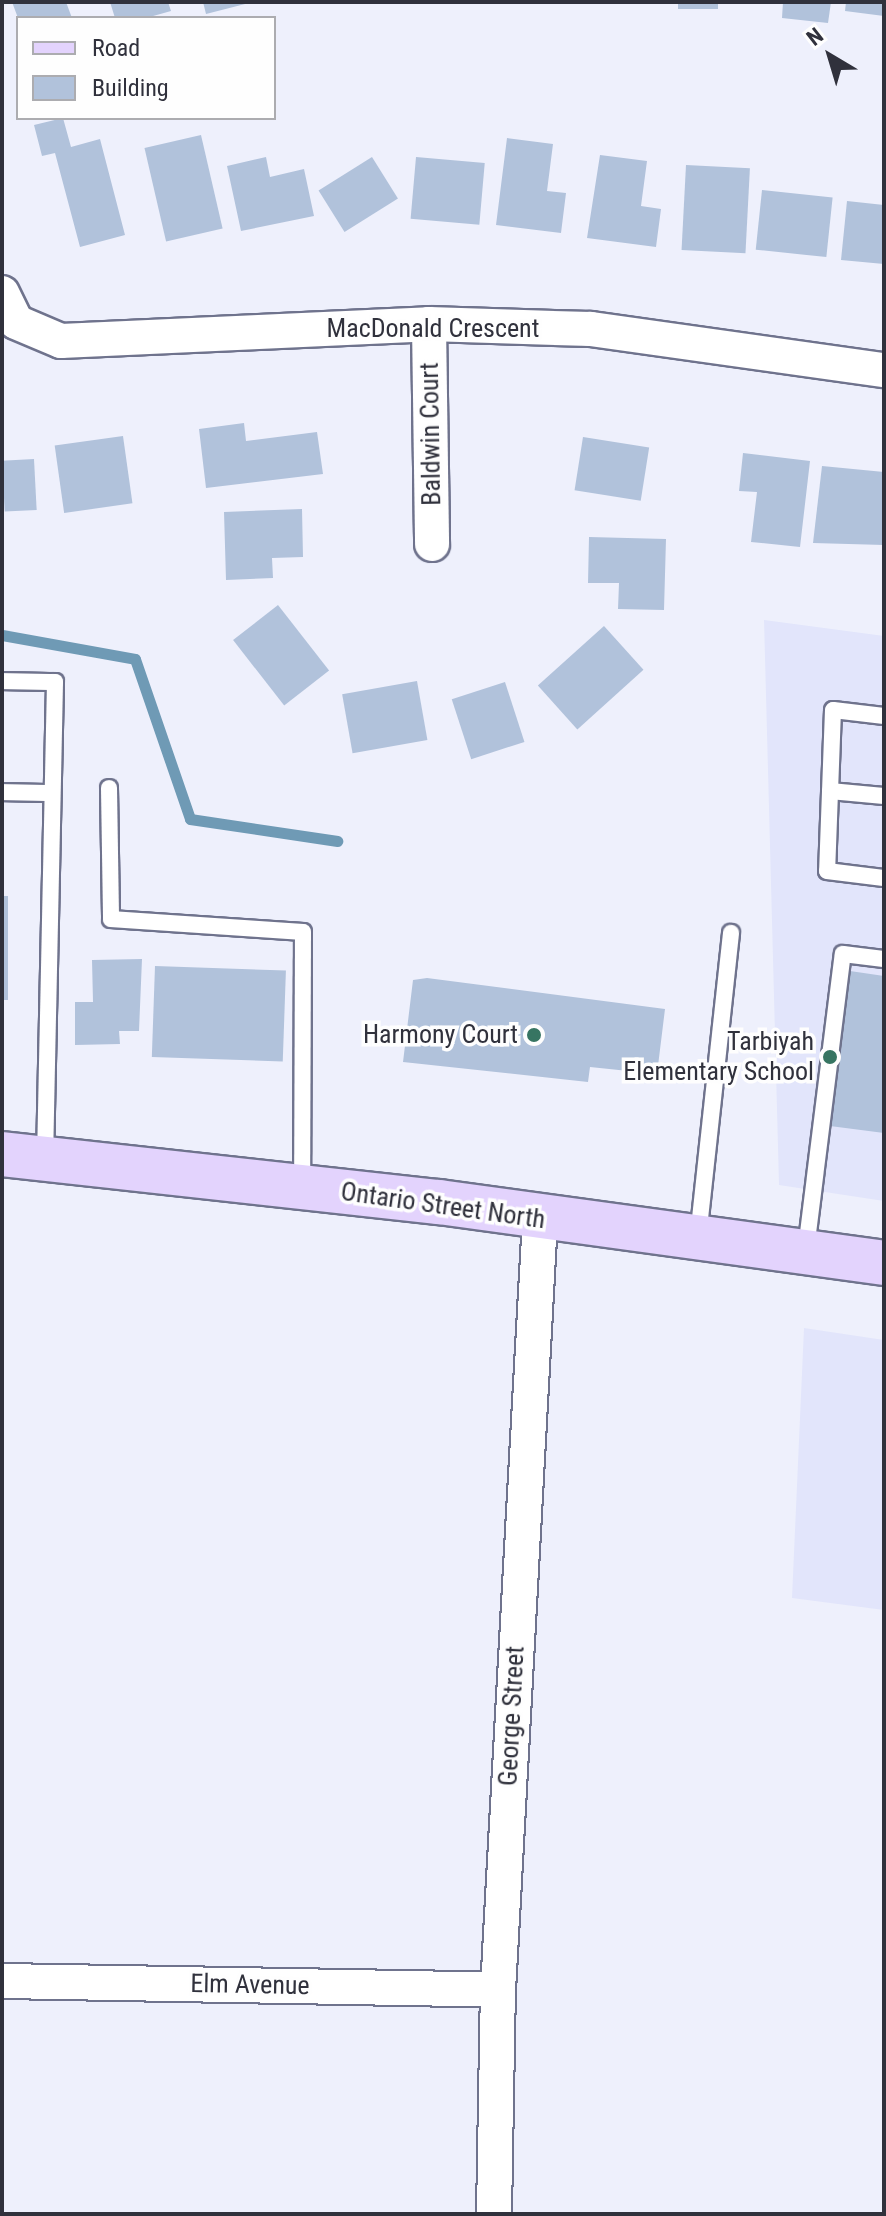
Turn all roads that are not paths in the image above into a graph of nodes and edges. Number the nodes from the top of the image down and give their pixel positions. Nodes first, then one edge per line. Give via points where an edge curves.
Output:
1 (2, 293) edge
2 (429, 324) junction
3 (884, 370) edge
4 (432, 544) dead end
5 (2, 681) edge
6 (884, 716) edge
7 (109, 788) dead end
8 (830, 791) junction
9 (2, 792) edge
10 (51, 793) junction
11 (884, 796) edge
12 (884, 878) edge
13 (731, 933) dead end
14 (884, 959) edge
15 (2, 1154) edge
16 (45, 1158) junction
17 (302, 1187) junction
18 (540, 1219) junction
19 (697, 1239) junction
20 (806, 1253) junction
21 (884, 1263) edge
22 (2, 1981) edge
23 (498, 1990) junction
24 (494, 2214) edge

1 - 2 street, MacDonald Crescent via 16,322 61,341
2 - 3 street, MacDonald Crescent via 591,329
2 - 4 street, Baldwin Court
5 - 10 lane via 55,682
6 - 8 lane via 833,710
7 - 17 lane via 111,919 303,932
8 - 11 lane
8 - 12 lane via 827,871
9 - 10 lane
10 - 16 lane
13 - 19 lane
14 - 20 lane via 843,954
15 - 16 main road, Ontario Street North
16 - 17 main road, Ontario Street North
17 - 18 main road, Ontario Street North
18 - 19 main road, Ontario Street North
18 - 23 street, George Street
19 - 20 main road, Ontario Street North
20 - 21 main road, Ontario Street North
22 - 23 street, Elm Avenue
23 - 24 street, George Street

